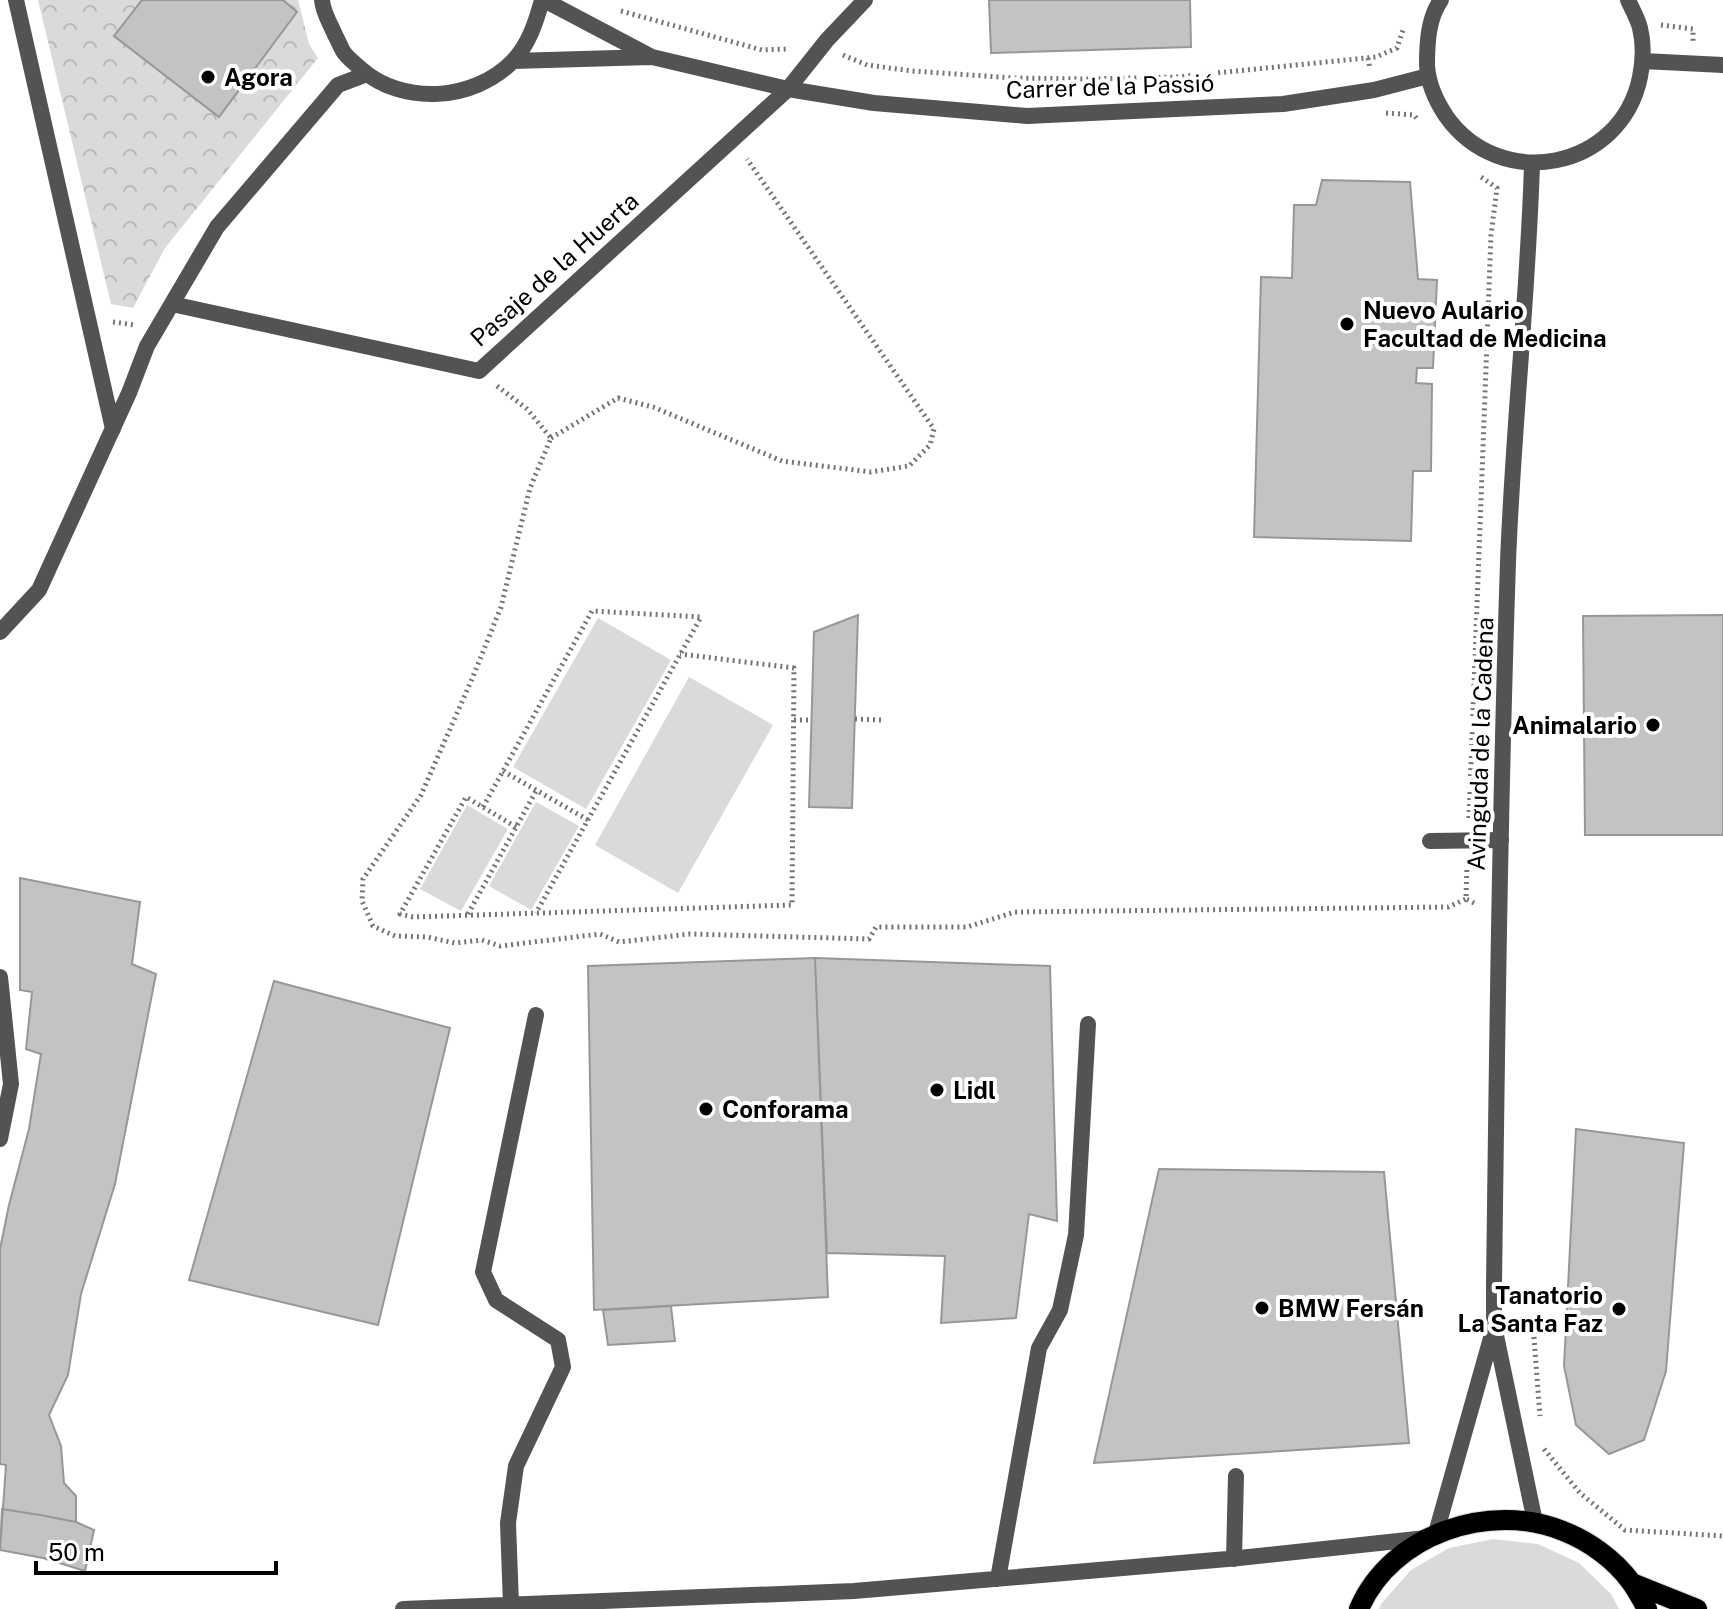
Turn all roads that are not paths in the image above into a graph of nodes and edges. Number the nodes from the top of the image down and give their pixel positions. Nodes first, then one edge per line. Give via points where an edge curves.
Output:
1 (16, 0) edge
2 (322, 0) edge
3 (543, 0) edge
4 (865, 0) edge
5 (1441, 0) edge
6 (1628, 0) edge
7 (344, 53) junction
8 (652, 57) junction
9 (513, 61) junction
10 (1643, 61) junction
11 (1723, 65) edge
12 (367, 74) junction
13 (1428, 76) junction
14 (338, 85) junction
15 (788, 89) junction
16 (1532, 164) junction
17 (172, 304) junction
18 (113, 429) junction
19 (0, 632) edge
20 (1501, 840) junction
21 (1430, 841) dead end
22 (0, 977) edge
23 (536, 1015) dead end
24 (1088, 1024) dead end
25 (0, 1139) edge
26 (1494, 1326) junction
27 (1236, 1476) dead end
28 (1535, 1522) junction
29 (1432, 1535) junction
30 (1234, 1559) junction
31 (998, 1579) junction
32 (1632, 1583) junction
33 (613, 1601) junction
34 (511, 1605) junction
35 (1360, 1606) edge
36 (403, 1609) edge
37 (637, 1609) edge
38 (1339, 1609) edge
39 (1647, 1609) edge
40 (1697, 1609) edge

1 - 18 street
2 - 7 street
3 - 8 street, Carrer de la Passió
3 - 9 street via 532,32
4 - 15 street, Pasaje de la Huerta
5 - 13 street via 1427,40
6 - 10 street via 1640,28
7 - 12 street
7 - 14 street
8 - 9 street, Carrer de la Passió
8 - 15 street, Carrer de la Passió
9 - 12 street via 485,82 453,93 418,95
10 - 11 street
10 - 16 street via 1637,92 1599,143 1571,158
12 - 14 street
13 - 15 street, Carrer de la Passió via 1283,104 1027,116 874,103
13 - 16 street via 1438,104 1456,130 1480,149
14 - 17 street via 217,227
15 - 17 street, Pasaje de la Huerta via 479,371
16 - 20 street, Avinguda de la Cadena via 1509,559
17 - 18 street via 147,346
18 - 19 street via 39,590
20 - 21 street
20 - 26 street, Avinguda de la Cadena
22 - 25 street via 11,1084
23 - 34 street via 483,1272 496,1300 558,1340 563,1367 516,1466 508,1523
24 - 31 street via 1076,1235 1060,1310 1039,1348
26 - 28 street, Avinguda de la Cadena
26 - 29 street, Avinguda de la Cadena
27 - 30 street
28 - 29 main road via 1485,1520
28 - 32 main road via 1589,1544
29 - 30 street
29 - 35 main road via 1401,1555
30 - 31 street
31 - 33 street
32 - 39 main road
32 - 40 main road
33 - 34 street
33 - 37 street
34 - 36 street
35 - 38 main road

